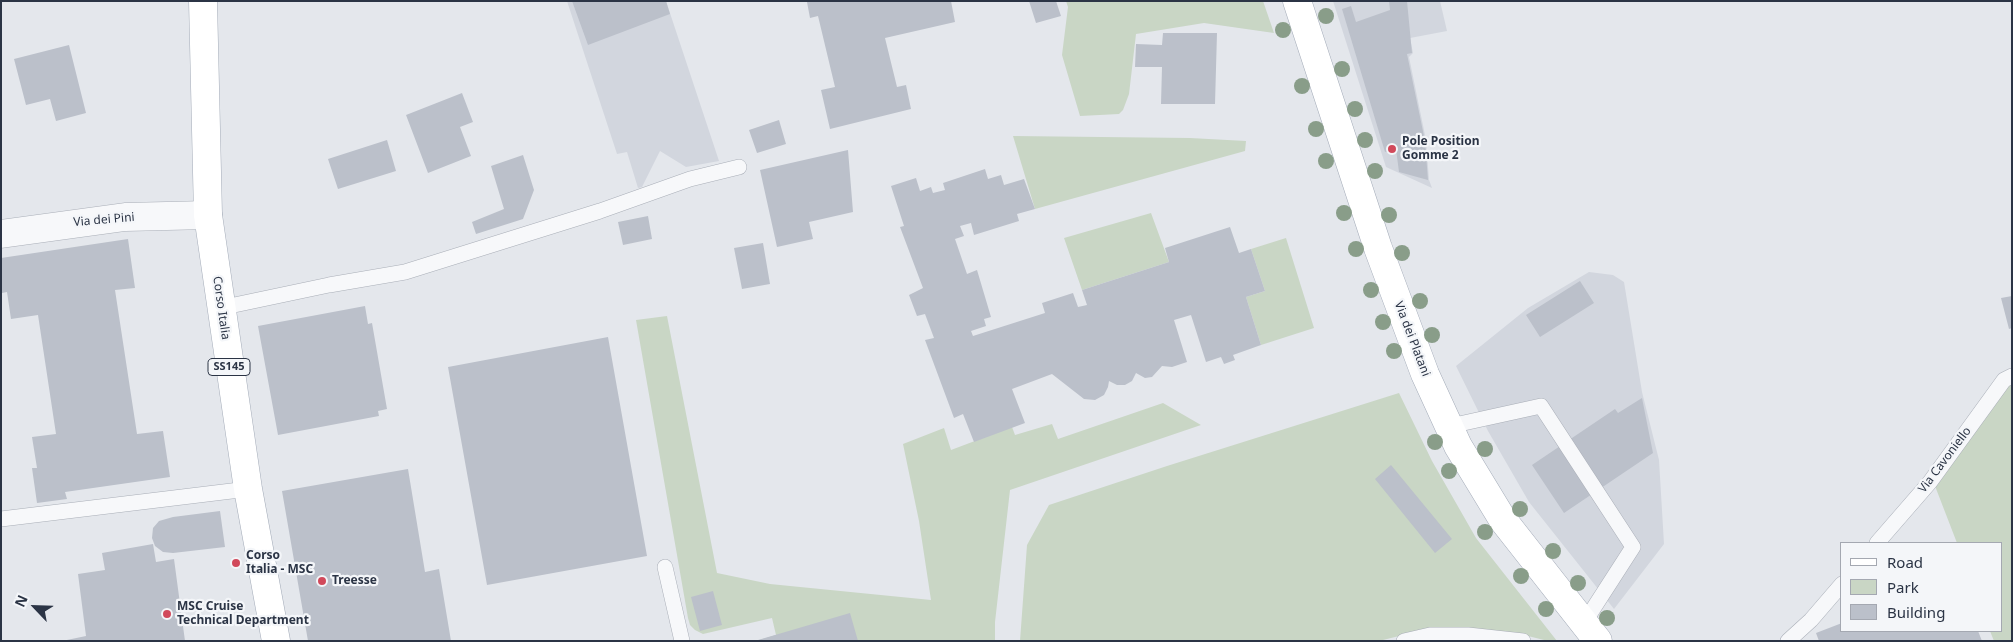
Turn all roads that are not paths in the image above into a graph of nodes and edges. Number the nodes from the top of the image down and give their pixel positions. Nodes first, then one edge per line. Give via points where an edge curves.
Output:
1 (203, 1) edge
2 (1298, 1) edge
3 (739, 167) dead end
4 (208, 215) junction
5 (1, 234) edge
6 (220, 308) junction
7 (2012, 376) edge
8 (1450, 426) junction
9 (248, 489) junction
10 (1, 519) edge
11 (1878, 542) edge
12 (664, 567) dead end
13 (1840, 586) edge
14 (1591, 632) edge
15 (276, 641) edge
16 (682, 641) edge
17 (1404, 641) edge
18 (1523, 641) edge
19 (1788, 641) edge

1 - 4 main road, Corso Italia / SS145
2 - 8 main road, Via dei Platani via 1378,248 1425,374
3 - 6 lane via 690,179 600,211 405,272
4 - 5 street, Via dei Pini via 125,217
4 - 6 main road, Corso Italia / SS145
6 - 9 main road, Corso Italia / SS145
7 - 11 lane, Via Cavoniello via 2004,380 1930,482
8 - 14 main road, Via dei Platani via 1458,446 1503,520
8 - 14 lane via 1541,406 1633,547
9 - 10 lane
9 - 15 main road, Corso Italia / SS145
12 - 16 lane
13 - 19 lane
17 - 18 lane via 1430,635

